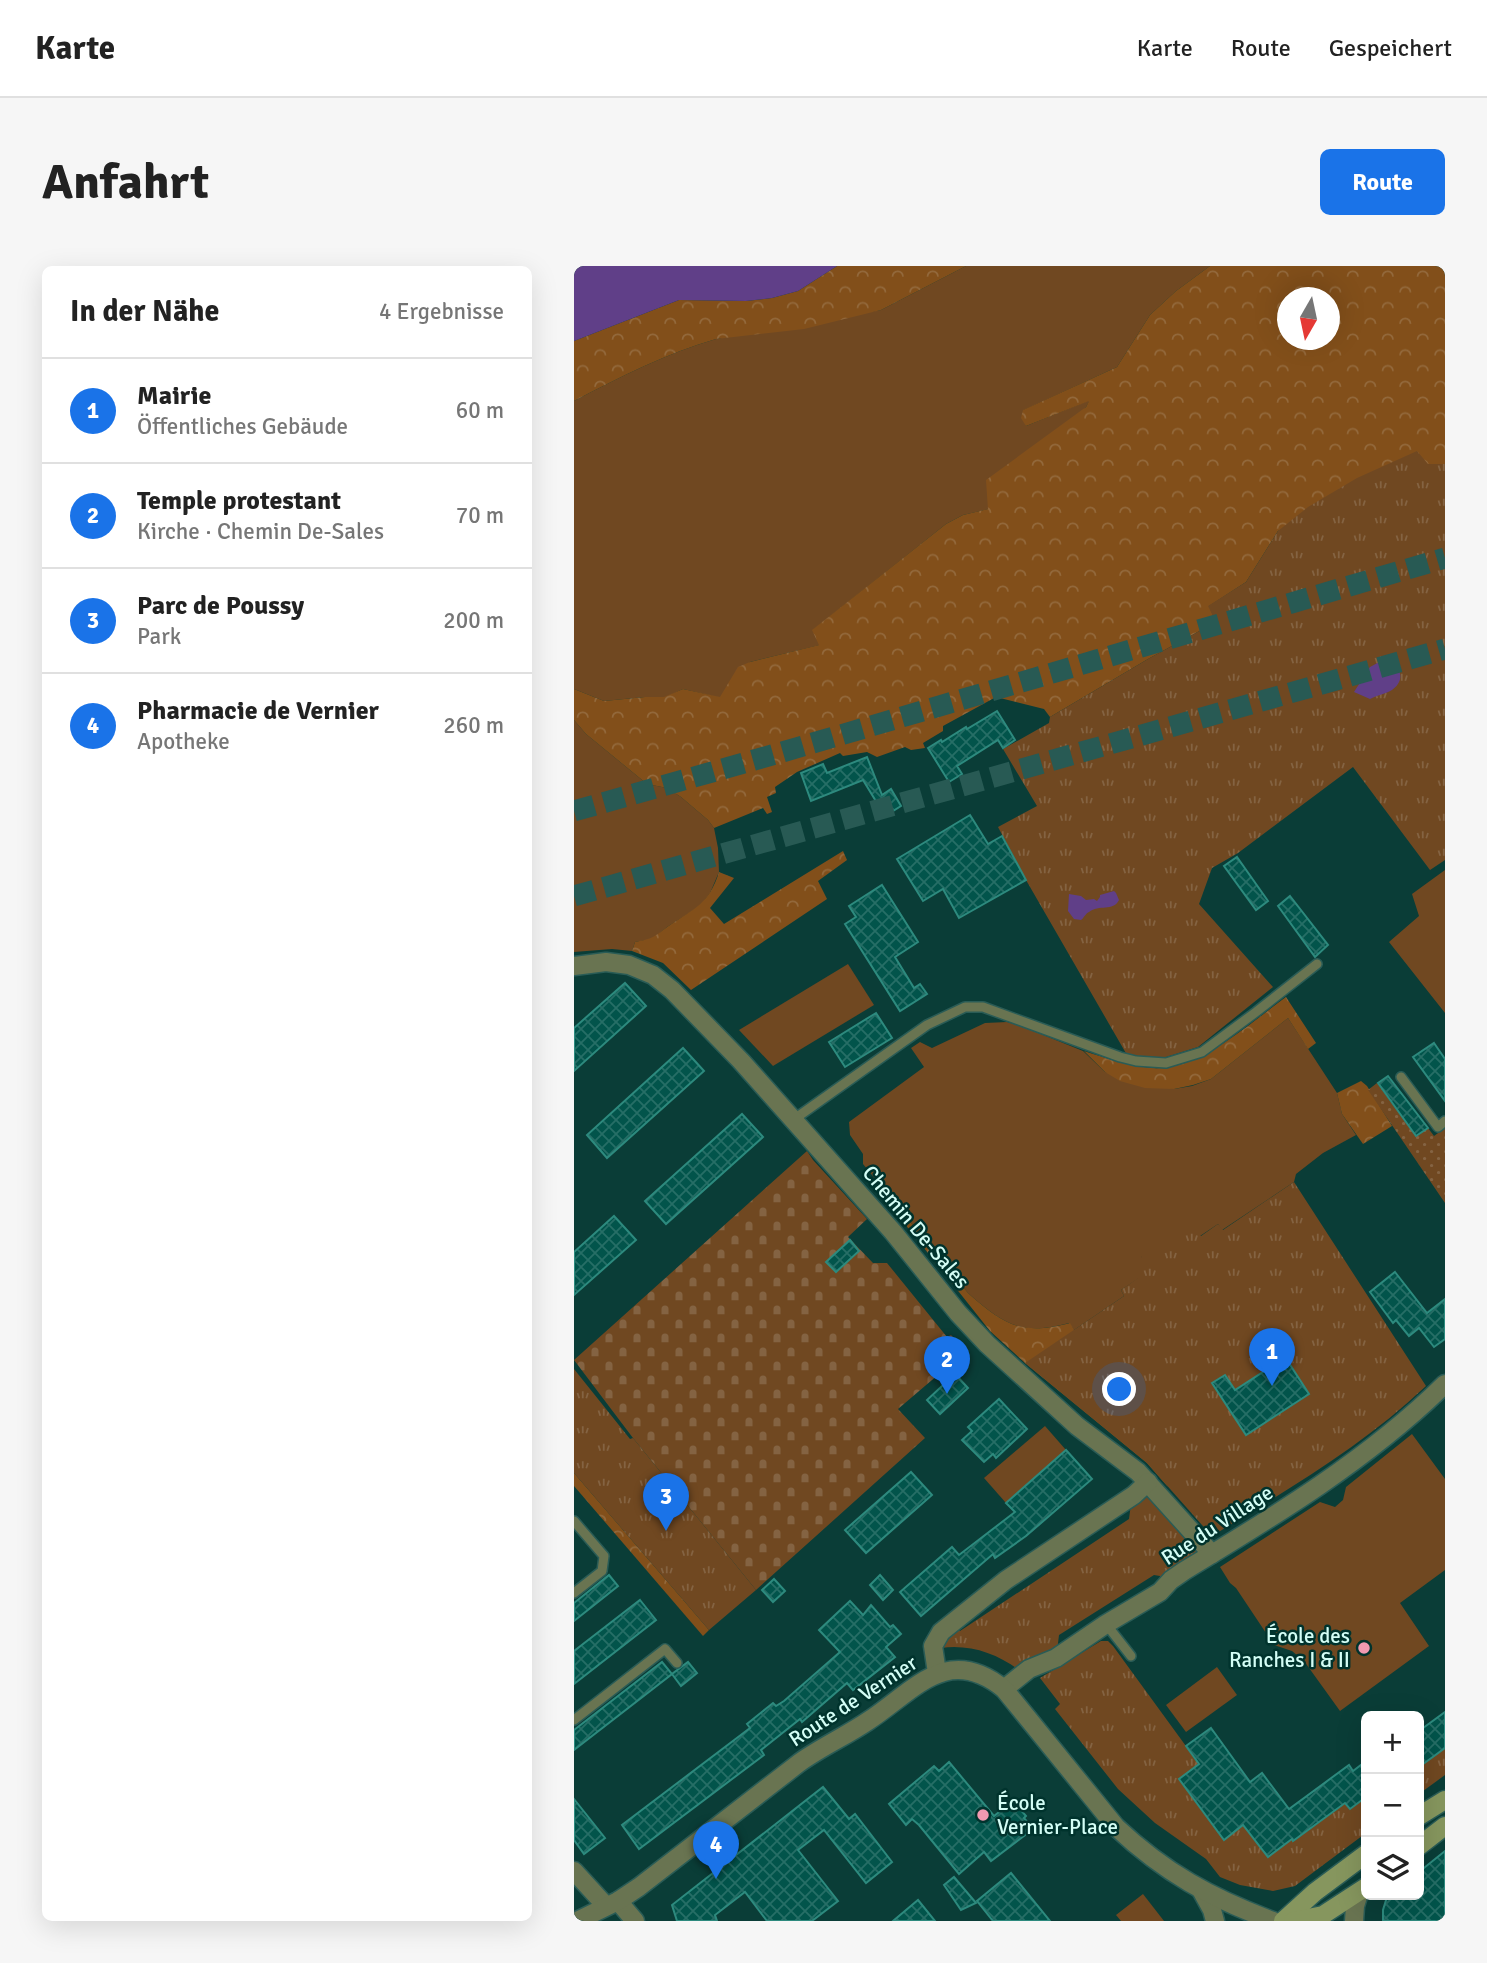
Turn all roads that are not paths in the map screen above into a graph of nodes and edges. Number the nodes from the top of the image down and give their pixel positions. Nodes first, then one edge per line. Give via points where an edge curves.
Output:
1 (1317, 964) dead end
2 (574, 966) edge
3 (1401, 1077) dead end
4 (793, 1120) junction
5 (1445, 1122) edge
6 (1445, 1384) edge
7 (1148, 1482) junction
8 (574, 1521) edge
9 (1212, 1553) junction
10 (574, 1593) edge
11 (1106, 1624) junction
12 (1131, 1656) dead end
13 (677, 1663) dead end
14 (937, 1673) junction
15 (1004, 1689) junction
16 (574, 1720) edge
17 (1445, 1800) edge
18 (1424, 1813) edge
19 (1445, 1826) edge
20 (1424, 1842) edge
21 (1361, 1858) edge
22 (574, 1871) edge
23 (1201, 1890) junction
24 (1361, 1891) edge
25 (1361, 1894) edge
26 (612, 1903) junction
27 (577, 1921) edge
28 (635, 1921) edge
29 (1215, 1921) edge
30 (1273, 1921) edge
31 (1283, 1921) edge
32 (1293, 1921) edge
33 (1354, 1921) edge

1 - 4 lane via 1202,1052 1166,1063 1120,1057 983,1007 965,1007 927,1025
2 - 4 street, Chemin De-Sales via 614,962 662,981
3 - 5 lane via 1438,1127
4 - 7 street, Chemin De-Sales via 987,1344 1077,1426
6 - 9 street, Rue du Village via 1414,1415 1325,1482
7 - 9 street, Chemin De-Sales
7 - 14 street via 1006,1580 941,1632 933,1646
8 - 10 lane via 604,1556 602,1571
9 - 11 street, Rue du Village
11 - 12 lane
11 - 15 street, Rue du Village
13 - 16 lane via 665,1649
14 - 15 street, Route de Vernier via 969,1671
14 - 26 street, Route de Vernier via 799,1763
15 - 23 street, Route de Vernier via 1116,1827 1171,1873
17 - 18 main road
19 - 20 main road
21 - 31 main road
22 - 26 street
23 - 29 street
23 - 30 street, Route de Vernier
24 - 32 main road via 1323,1915
25 - 33 street via 1354,1906
26 - 27 street, Route de Vernier
26 - 28 street

